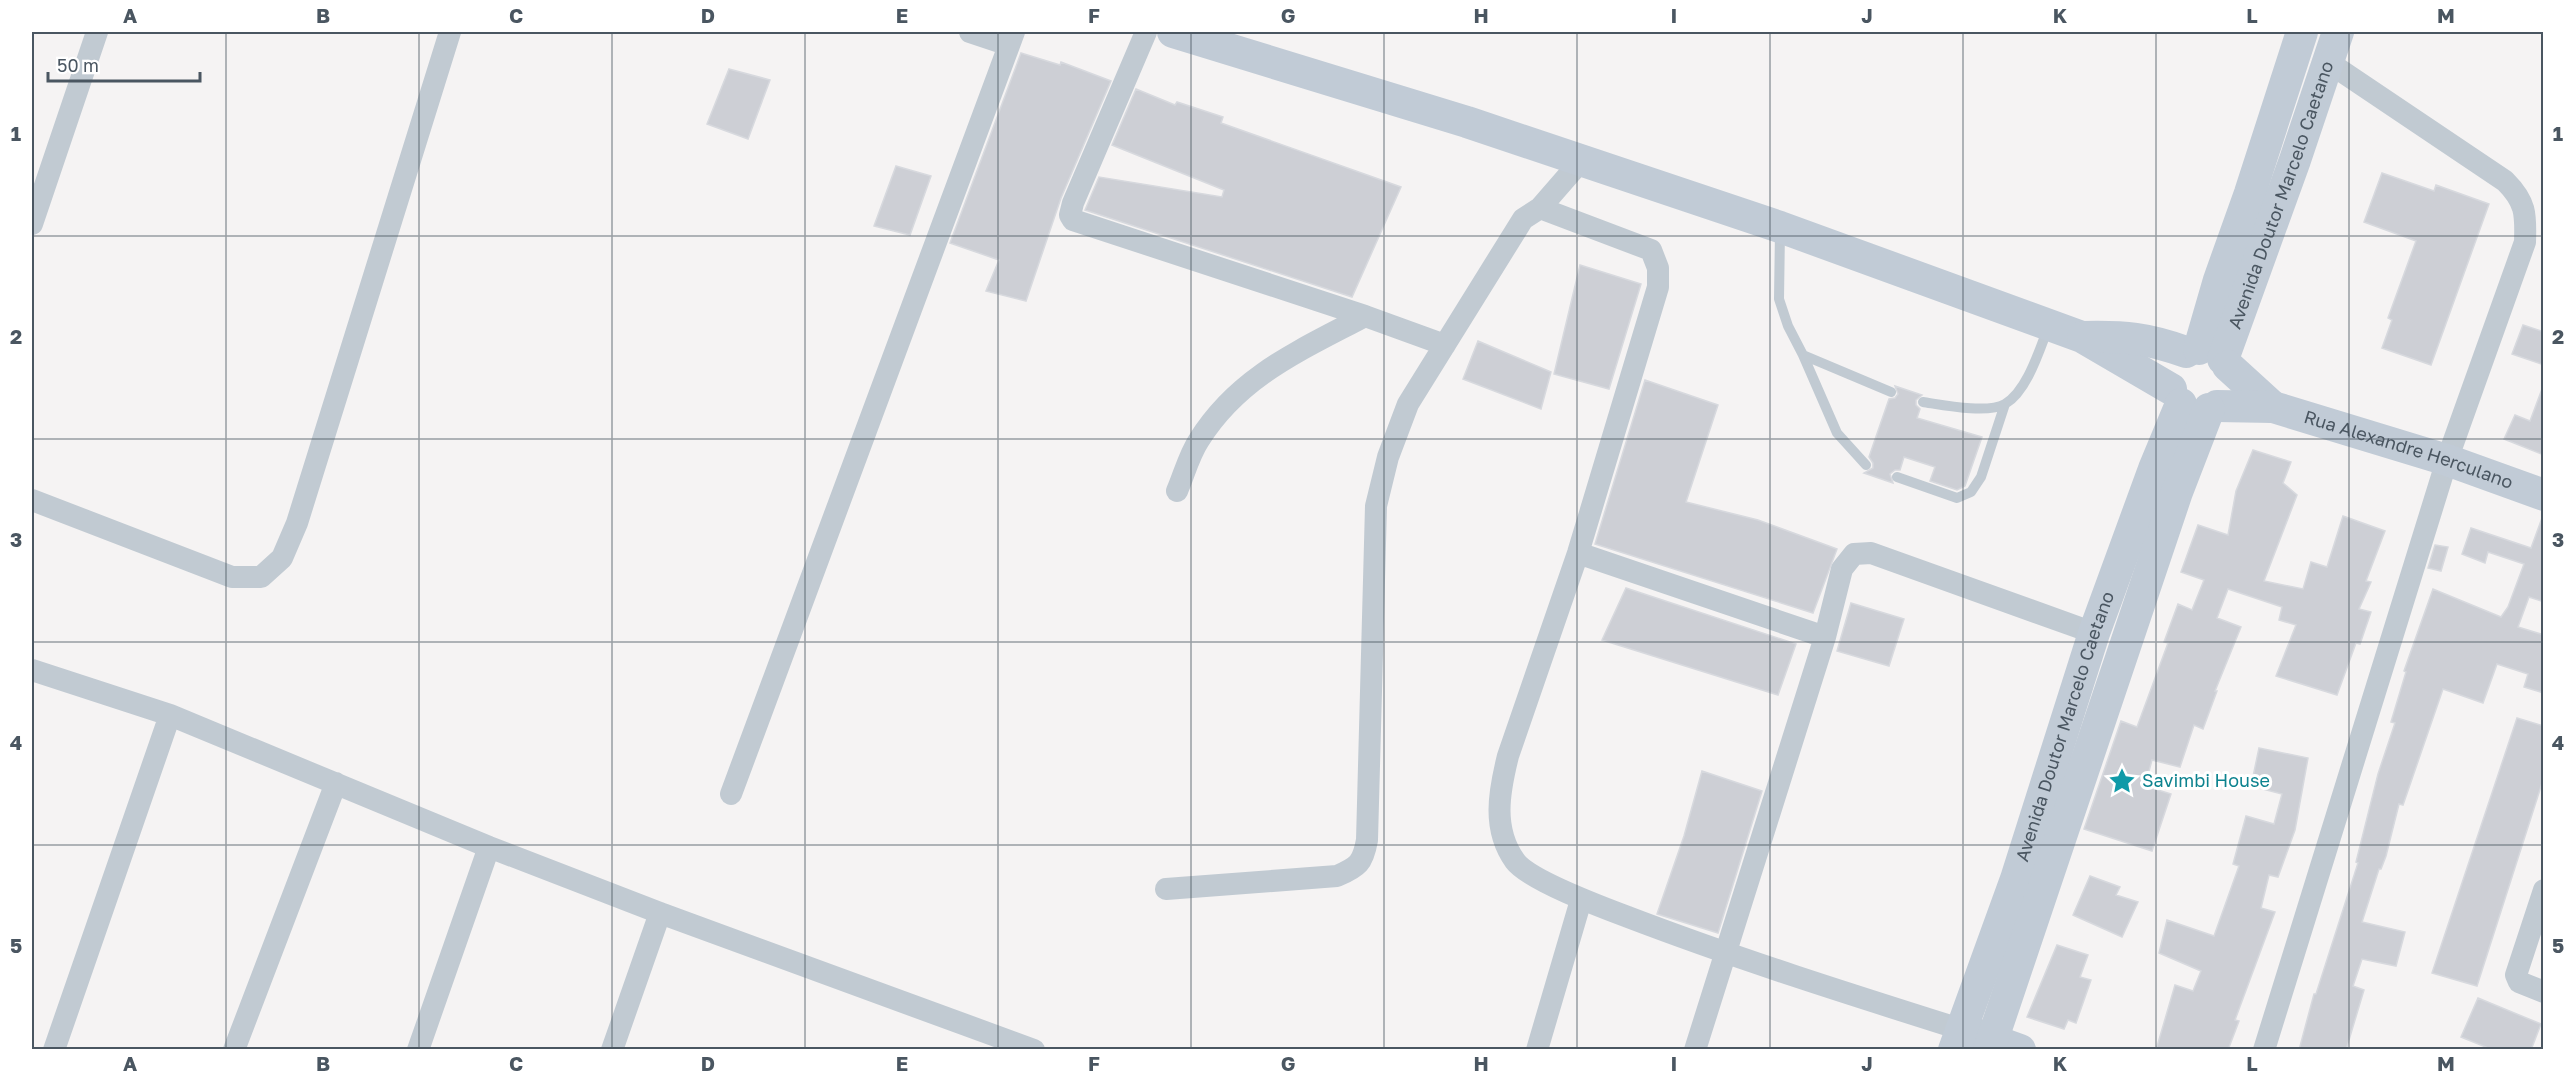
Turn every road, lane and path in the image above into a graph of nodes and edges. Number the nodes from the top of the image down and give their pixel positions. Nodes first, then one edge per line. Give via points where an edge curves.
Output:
1 (97, 32) edge
2 (450, 32) edge
3 (970, 32) edge
4 (1146, 32) edge
5 (1173, 32) edge
6 (2302, 32) edge
7 (2338, 32) edge
8 (1012, 38) edge
9 (2328, 62) junction
10 (1580, 162) junction
11 (1540, 208) junction
12 (32, 224) edge
13 (1780, 228) junction
14 (1365, 316) junction
15 (2049, 325) junction
16 (2082, 337) junction
17 (1445, 345) junction
18 (1803, 355) junction
19 (2209, 357) junction
20 (1891, 392) dead end
21 (1923, 402) dead end
22 (2194, 402) junction
23 (2005, 404) junction
24 (2273, 407) junction
25 (2447, 460) junction
26 (1866, 465) dead end
27 (1897, 477) dead end
28 (1177, 491) dead end
29 (2544, 495) edge
30 (32, 500) edge
31 (1578, 553) junction
32 (2094, 633) junction
33 (1825, 637) junction
34 (32, 669) edge
35 (170, 715) junction
36 (336, 783) junction
37 (731, 794) dead end
38 (489, 847) junction
39 (1166, 889) dead end
40 (2544, 890) edge
41 (1581, 900) junction
42 (660, 913) junction
43 (1724, 954) junction
44 (2544, 992) edge
45 (1957, 1040) edge
46 (2001, 1046) edge
47 (54, 1050) edge
48 (234, 1050) edge
49 (418, 1050) edge
50 (612, 1050) edge
51 (1034, 1050) edge
52 (1538, 1050) edge
53 (1695, 1050) edge
54 (2264, 1050) edge

1 - 12 street
2 - 30 street via 297,522 282,558 261,577 232,577
3 - 8 street
4 - 14 street via 1072,203 1073,220
5 - 10 street via 1467,122
6 - 19 street, Avenida Doutor Marcelo Caetano via 2216,289
7 - 9 street, Avenida Doutor Marcelo Caetano
8 - 37 street
9 - 19 street, Avenida Doutor Marcelo Caetano via 2295,160
9 - 25 street via 2505,180 2517,193 2526,214 2525,242
10 - 11 street
10 - 13 street
11 - 17 street via 1523,219
11 - 31 street via 1652,250 1658,268 1658,287
13 - 15 street
13 - 18 lane via 1779,299
14 - 17 street
14 - 28 street via 1270,367 1222,408 1198,442
15 - 16 street
15 - 23 lane via 2029,378
16 - 19 street via 2120,336 2155,341
16 - 22 street
17 - 39 street via 1408,404 1388,458 1377,506 1364,858 1353,869 1337,876
18 - 20 lane
18 - 26 lane via 1837,433
19 - 22 street, Avenida Doutor Marcelo Caetano via 2178,359 2172,368
19 - 22 street, Avenida Doutor Marcelo Caetano via 2231,380 2230,388 2223,401
19 - 24 street, Rua Alexandre Herculano
21 - 23 lane via 1975,409
22 - 24 street, Rua Alexandre Herculano
22 - 32 street, Avenida Doutor Marcelo Caetano via 2154,469
22 - 46 street, Avenida Doutor Marcelo Caetano via 2176,492
23 - 27 lane via 1981,477 1971,492 1957,498
24 - 25 street, Rua Alexandre Herculano
25 - 29 street, Rua Alexandre Herculano
25 - 54 street
31 - 33 street
31 - 41 street via 1508,756 1498,811 1506,845 1517,863
32 - 33 street via 1872,553 1854,554 1842,569
32 - 45 street, Avenida Doutor Marcelo Caetano via 2016,879
33 - 43 street
34 - 35 street
35 - 36 street
35 - 47 street
36 - 38 street
36 - 48 street
38 - 42 street
38 - 49 street
40 - 44 street via 2516,975 2519,982
41 - 43 street
41 - 52 street
42 - 50 street
42 - 51 street
43 - 45 street
43 - 53 street
45 - 46 street

